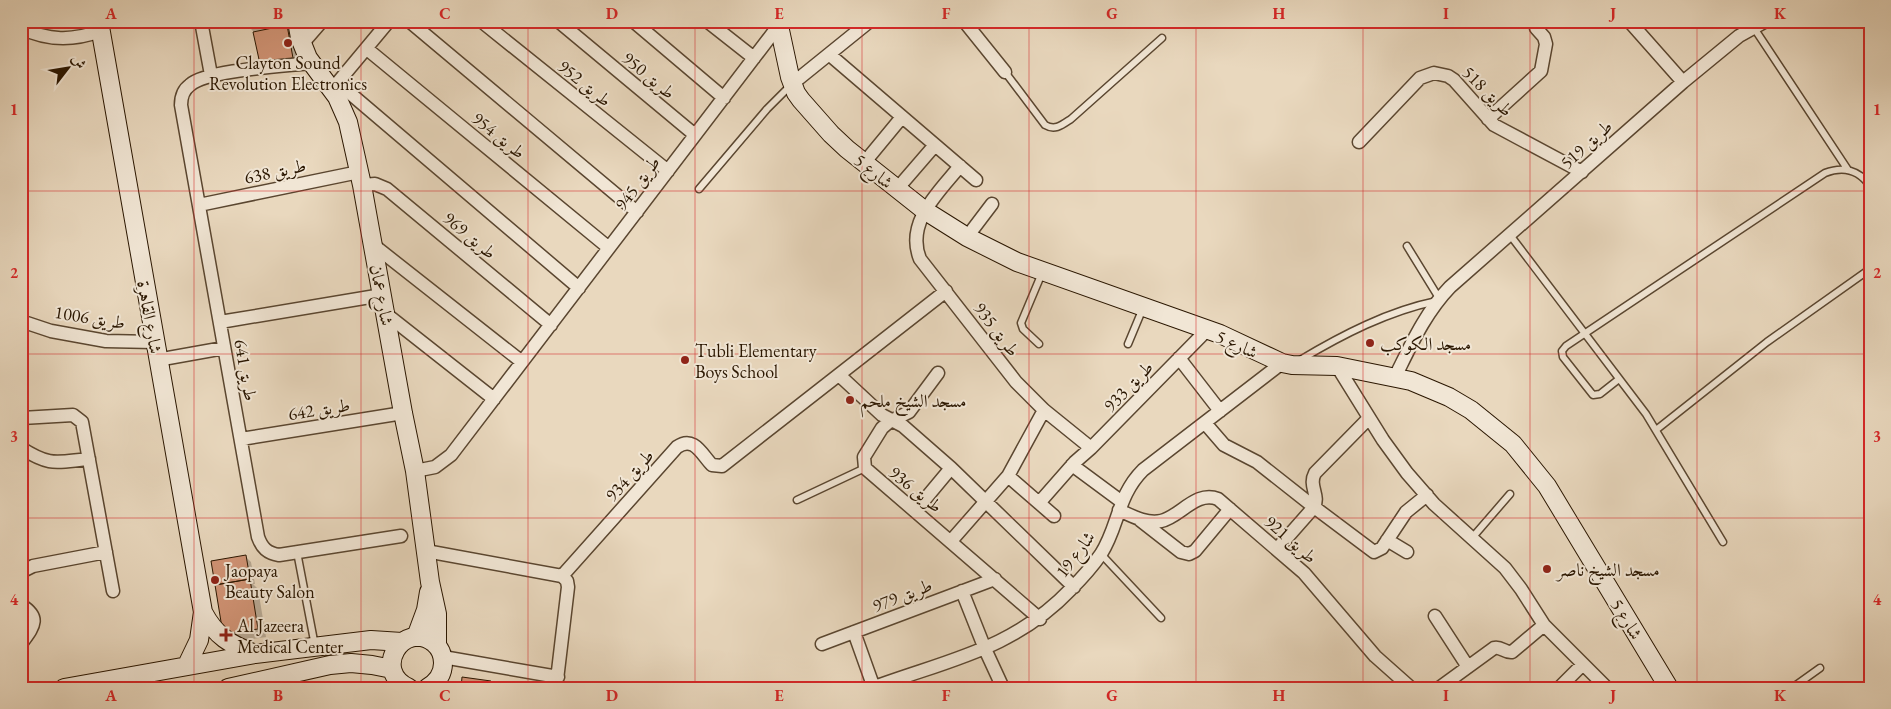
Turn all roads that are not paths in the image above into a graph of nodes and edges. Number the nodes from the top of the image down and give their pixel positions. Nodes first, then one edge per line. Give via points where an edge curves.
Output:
1 (201, 21) edge
2 (297, 21) edge
3 (322, 21) edge
4 (389, 21) edge
5 (409, 21) edge
6 (481, 21) edge
7 (558, 21) edge
8 (633, 21) edge
9 (707, 21) edge
10 (870, 21) edge
11 (964, 21) edge
12 (1629, 21) edge
13 (779, 23) edge
14 (1760, 24) edge
15 (99, 26) edge
16 (21, 28) edge
17 (1536, 28) dead end
18 (1162, 38) dead end
19 (302, 44) junction
20 (366, 49) junction
21 (830, 54) junction
22 (754, 58) junction
23 (311, 63) junction
24 (1005, 72) joint
25 (211, 75) junction
26 (1683, 82) junction
27 (792, 84) junction
28 (336, 85) junction
29 (724, 98) junction
30 (902, 116) junction
31 (1488, 119) junction
32 (695, 136) junction
33 (1359, 142) dead end
34 (935, 145) junction
35 (864, 163) junction
36 (960, 166) junction
37 (1848, 170) junction
38 (668, 171) junction
39 (1582, 172) junction
40 (360, 178) junction
41 (976, 180) dead end
42 (1870, 186) edge
43 (698, 189) dead end
44 (897, 189) junction
45 (992, 204) dead end
46 (198, 205) junction
47 (924, 210) junction
48 (637, 212) junction
49 (1510, 235) junction
50 (967, 237) junction
51 (372, 244) junction
52 (1408, 246) dead end
53 (609, 248) junction
54 (1870, 269) edge
55 (1042, 272) junction
56 (579, 288) junction
57 (946, 291) junction
58 (382, 294) junction
59 (1438, 300) junction
60 (1143, 308) junction
61 (386, 314) junction
62 (21, 320) edge
63 (220, 322) junction
64 (551, 325) junction
65 (1207, 330) junction
66 (1584, 334) junction
67 (154, 342) junction
68 (1039, 344) dead end
69 (1128, 344) dead end
70 (224, 348) junction
71 (1179, 358) junction
72 (157, 360) junction
73 (522, 362) junction
74 (1287, 364) junction
75 (1337, 366) junction
76 (938, 372) dead end
77 (839, 375) junction
78 (1395, 377) junction
79 (1619, 379) junction
80 (494, 399) junction
81 (1044, 410) junction
82 (1220, 411) junction
83 (402, 413) junction
84 (22, 418) edge
85 (1369, 418) junction
86 (892, 421) junction
87 (1205, 423) junction
88 (1656, 430) junction
89 (241, 439) junction
90 (21, 448) edge
91 (1091, 448) junction
92 (89, 459) junction
93 (1072, 465) junction
94 (865, 468) junction
95 (950, 468) junction
96 (415, 472) junction
97 (1008, 476) junction
98 (1510, 494) dead end
99 (1426, 495) junction
100 (797, 500) dead end
101 (985, 503) junction
102 (1039, 503) junction
103 (1120, 506) junction
104 (1314, 507) junction
105 (1230, 509) junction
106 (916, 510) junction
107 (1054, 516) dead end
108 (1138, 518) junction
109 (401, 536) dead end
110 (1472, 538) junction
111 (1387, 540) junction
112 (951, 541) junction
113 (1723, 542) dead end
114 (1277, 549) junction
115 (426, 551) junction
116 (106, 552) junction
117 (298, 552) junction
118 (1407, 552) dead end
119 (1101, 554) junction
120 (21, 572) edge
121 (562, 576) junction
122 (995, 579) junction
123 (430, 582) junction
124 (1074, 587) junction
125 (113, 591) dead end
126 (962, 591) junction
127 (21, 605) edge
128 (203, 612) junction
129 (1435, 616) dead end
130 (1161, 618) dead end
131 (1040, 619) junction
132 (1544, 625) junction
133 (854, 632) junction
134 (409, 640) junction
135 (21, 644) edge
136 (822, 644) dead end
137 (315, 646) junction
138 (985, 649) junction
139 (440, 652) junction
140 (255, 654) junction
141 (1583, 664) junction
142 (187, 665) junction
143 (1468, 667) junction
144 (1820, 668) dead end
145 (399, 682) edge
146 (557, 683) edge
147 (64, 688) edge
148 (228, 688) edge
149 (427, 688) edge
150 (873, 688) edge
151 (1002, 688) edge
152 (1411, 688) edge
153 (1439, 688) edge
154 (1559, 688) edge
155 (1607, 688) edge
156 (1670, 688) edge
157 (1792, 688) edge

1 - 25 street
2 - 19 street, شارع عمان
3 - 19 street
4 - 20 street
5 - 48 street
6 - 38 street, طريق 952
7 - 32 street, طريق 950
8 - 29 street
9 - 22 street
10 - 21 street
11 - 24 street
12 - 26 street
13 - 22 street, طريق 945
13 - 27 street, شارع 5
14 - 26 street, طريق 519 via 1739,36
14 - 37 lane
15 - 16 street via 78,38 54,38
15 - 67 street, شارع القاهرة
17 - 31 street via 1546,44 1541,71
18 - 24 lane via 1071,120 1056,128 1045,125
19 - 23 street, شارع عمان
20 - 28 street
20 - 53 street, طريق 954
21 - 27 street
21 - 30 street
22 - 29 street, طريق 945
23 - 25 street
23 - 28 street, شارع عمان
25 - 46 street, طريق 641 via 190,85 181,98
26 - 39 street, طريق 519
27 - 35 street, شارع 5 via 801,100 831,134
27 - 43 lane
28 - 40 street, شارع عمان
28 - 56 street via 352,95
29 - 32 street, طريق 945
30 - 34 street
30 - 35 street
31 - 33 street, طريق 518 via 1454,80 1434,73 1420,78
31 - 39 street, طريق 518 via 1501,130
32 - 38 street, طريق 945
34 - 36 street
34 - 44 street
35 - 44 street, شارع 5
36 - 41 street
36 - 47 street
37 - 42 lane via 1862,177
37 - 66 lane via 1825,173
38 - 48 street, طريق 945
39 - 49 street, طريق 519
40 - 46 street, طريق 638
40 - 51 street, شارع عمان
40 - 64 street, طريق 969 via 387,189
44 - 47 street, شارع 5
45 - 50 street
46 - 63 street, طريق 641
47 - 50 street, شارع 5
47 - 57 street, طريق 935 via 915,238 916,249 920,259
48 - 53 street, طريق 945
49 - 59 street, طريق 519
49 - 66 lane
50 - 55 street, شارع 5
51 - 58 street, شارع عمان
51 - 73 street
52 - 59 lane
53 - 56 street, طريق 945
54 - 88 lane via 1767,342
55 - 60 street, شارع 5
55 - 68 lane via 1021,323
56 - 64 street, طريق 945
57 - 77 street, طريق 934
57 - 81 street, طريق 935 via 1008,372
58 - 61 street, شارع عمان
58 - 63 street
59 - 74 lane, طريق 519 via 1373,323
59 - 78 street, طريق 519 via 1415,335
60 - 65 street, شارع 5
60 - 69 lane
61 - 80 street
61 - 83 street, شارع عمان
62 - 67 street, طريق 1006 via 52,331 106,341
63 - 70 street, طريق 641
64 - 73 street, طريق 945
65 - 71 street, طريق 933
65 - 74 street, شارع 5
66 - 79 lane
66 - 79 lane via 1562,351 1563,357 1591,393 1600,394
67 - 72 street, شارع القاهرة
70 - 72 street
70 - 89 street, طريق 641
71 - 82 street
71 - 91 street, طريق 933
72 - 128 street, شارع القاهرة
73 - 80 street, طريق 945
74 - 75 street, شارع 5
74 - 82 street, شارع 19
75 - 78 street, شارع 5
75 - 85 street
76 - 86 street, طريق 936 via 909,412
77 - 86 street
77 - 121 street, طريق 934 via 722,466 712,465 695,445 681,444
78 - 156 street, شارع 5 via 1430,387 1449,397 1471,410 1513,444 1546,486
79 - 88 lane
80 - 96 street, طريق 945 via 451,455 435,467
81 - 91 street, طريق 935
81 - 97 street
82 - 87 street, شارع 19
83 - 89 street, طريق 642
83 - 96 street, شارع عمان
84 - 92 street via 73,415 82,422
85 - 99 street
85 - 104 street via 1315,473 1312,481 1316,499
86 - 94 street, طريق 936 via 882,428 864,458
86 - 95 street via 903,426
87 - 103 street, شارع 19 via 1143,470 1130,485
87 - 104 street via 1224,445 1257,462
88 - 113 lane
89 - 117 street, طريق 641 via 260,544 272,554
90 - 92 street via 52,463
91 - 93 street, طريق 933
92 - 116 street
93 - 102 street, طريق 933
93 - 103 street
94 - 100 lane
94 - 106 street, طريق 936
95 - 101 street
95 - 106 street
96 - 115 street, شارع عمان
97 - 101 street
97 - 102 street
98 - 110 lane
99 - 110 street
99 - 111 street via 1406,512
101 - 112 street
101 - 124 street
102 - 107 street
103 - 108 street, طريق 921
103 - 119 street, شارع 19
104 - 111 street via 1371,550 1380,550
104 - 114 street
105 - 108 street, طريق 921 via 1218,499 1205,496 1160,521
105 - 108 street via 1189,554 1181,552
105 - 114 street, طريق 921
106 - 112 street, طريق 936
109 - 117 street, طريق 641
110 - 132 street via 1513,578
111 - 118 street
112 - 122 street, طريق 936
114 - 152 street, طريق 921 via 1317,586 1375,656
115 - 121 street
115 - 123 street, شارع عمان
116 - 120 street via 32,566
116 - 125 street
117 - 137 lane
119 - 124 street, شارع 19
119 - 130 lane
121 - 146 street via 568,587
122 - 126 street, طريق 979
122 - 131 street, طريق 936
123 - 134 street, شارع عمان via 426,610
123 - 139 street, شارع عمان
124 - 131 street, شارع 19
126 - 133 street, طريق 979
126 - 138 street
127 - 135 street via 31,612 34,619
128 - 140 street, شارع القاهرة via 218,635 228,643
128 - 142 street, شارع القاهرة via 199,640
129 - 143 street
131 - 138 street, شارع 19
132 - 141 street
132 - 143 street via 1512,652 1496,648
133 - 136 street, طريق 979
133 - 150 street
134 - 137 street
134 - 139 street via 431,641
134 - 145 street, شارع عمان via 393,654
137 - 140 street
138 - 150 street, شارع 19
138 - 151 street
139 - 146 street
139 - 149 street, شارع عمان via 442,673
140 - 142 street
141 - 154 street
141 - 155 street
142 - 147 street
143 - 153 street
144 - 157 lane
145 - 148 street via 372,665 350,663

